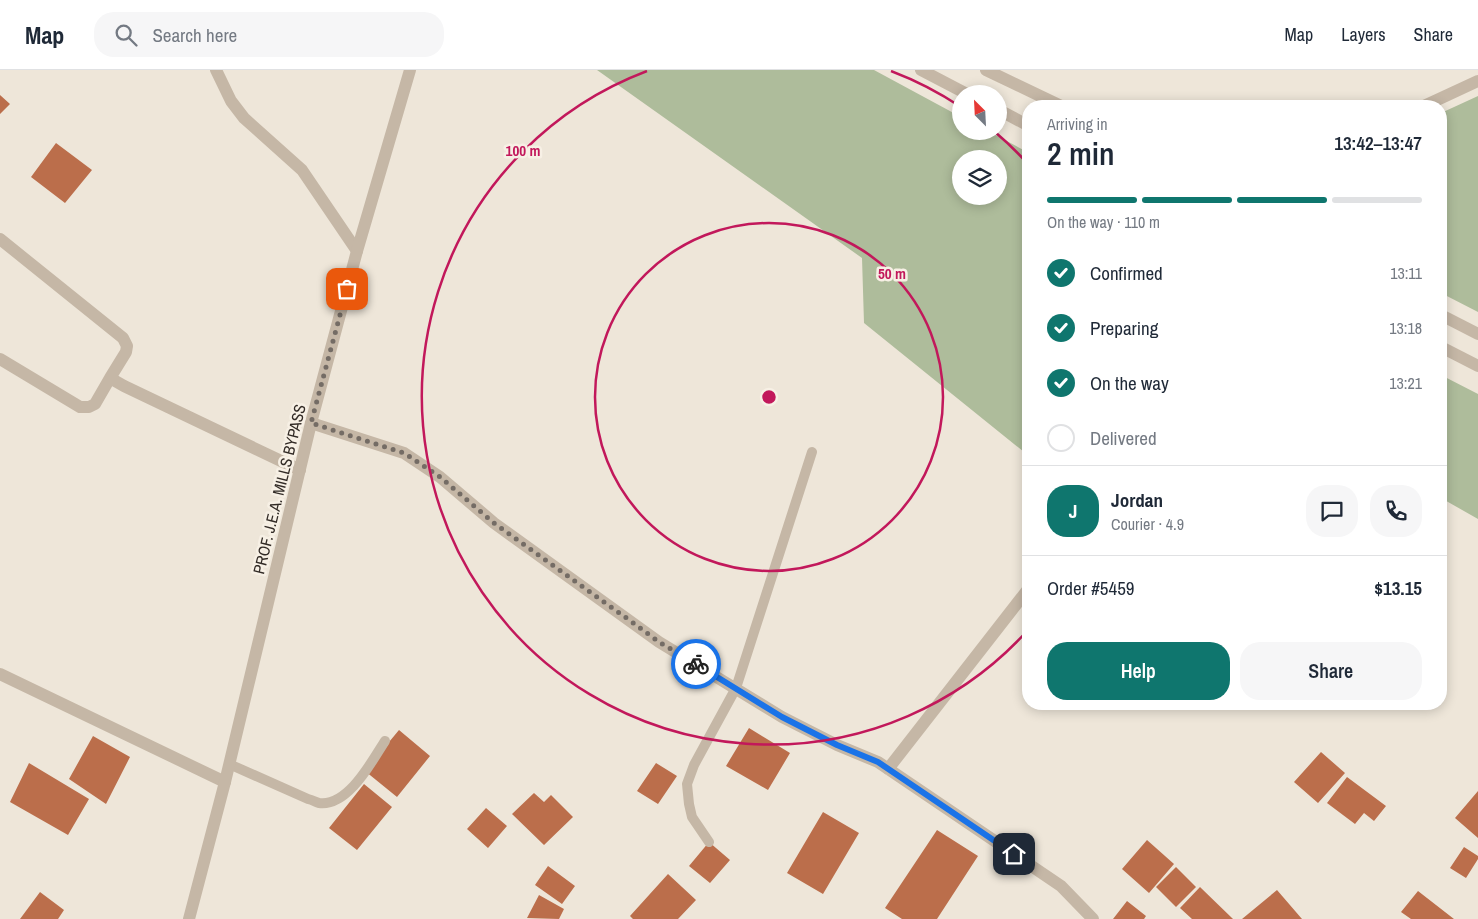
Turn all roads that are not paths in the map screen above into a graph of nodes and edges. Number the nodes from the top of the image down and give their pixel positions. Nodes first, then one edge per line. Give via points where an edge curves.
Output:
1 (216, 70) edge
2 (410, 70) edge
3 (986, 70) edge
4 (929, 72) edge
5 (1478, 81) edge
6 (952, 85) edge
7 (1048, 100) edge
8 (1437, 100) edge
9 (1008, 115) edge
10 (1022, 122) edge
11 (0, 239) edge
12 (357, 251) junction
13 (1447, 318) edge
14 (1478, 334) edge
15 (1447, 350) edge
16 (0, 359) edge
17 (1478, 366) edge
18 (110, 378) junction
19 (311, 423) junction
20 (812, 452) dead end
21 (300, 470) junction
22 (1022, 597) edge
23 (0, 674) edge
24 (736, 688) junction
25 (385, 740) dead end
26 (229, 764) junction
27 (888, 769) junction
28 (225, 782) junction
29 (709, 842) dead end
30 (189, 919) edge
31 (1093, 919) edge

1 - 12 street via 231,101 244,118 302,170
2 - 12 street, PROF. J.E.A. MILLS BYPASS
3 - 7 street
4 - 6 street
5 - 8 street
9 - 10 street
11 - 18 street via 123,338 126,352
12 - 19 street, PROF. J.E.A. MILLS BYPASS
13 - 14 street
15 - 17 street
16 - 18 street via 80,406 94,404
18 - 21 street
19 - 21 street, PROF. J.E.A. MILLS BYPASS
19 - 24 street via 404,453 440,477 494,523 659,642
20 - 24 lane
21 - 26 street, PROF. J.E.A. MILLS BYPASS
22 - 27 street
23 - 28 street
24 - 27 street via 782,717
24 - 29 lane via 687,784 692,817
25 - 26 lane via 356,783 328,803 319,803
26 - 28 street, PROF. J.E.A. MILLS BYPASS
27 - 31 street via 1061,886
28 - 30 street, PROF. J.E.A. MILLS BYPASS

